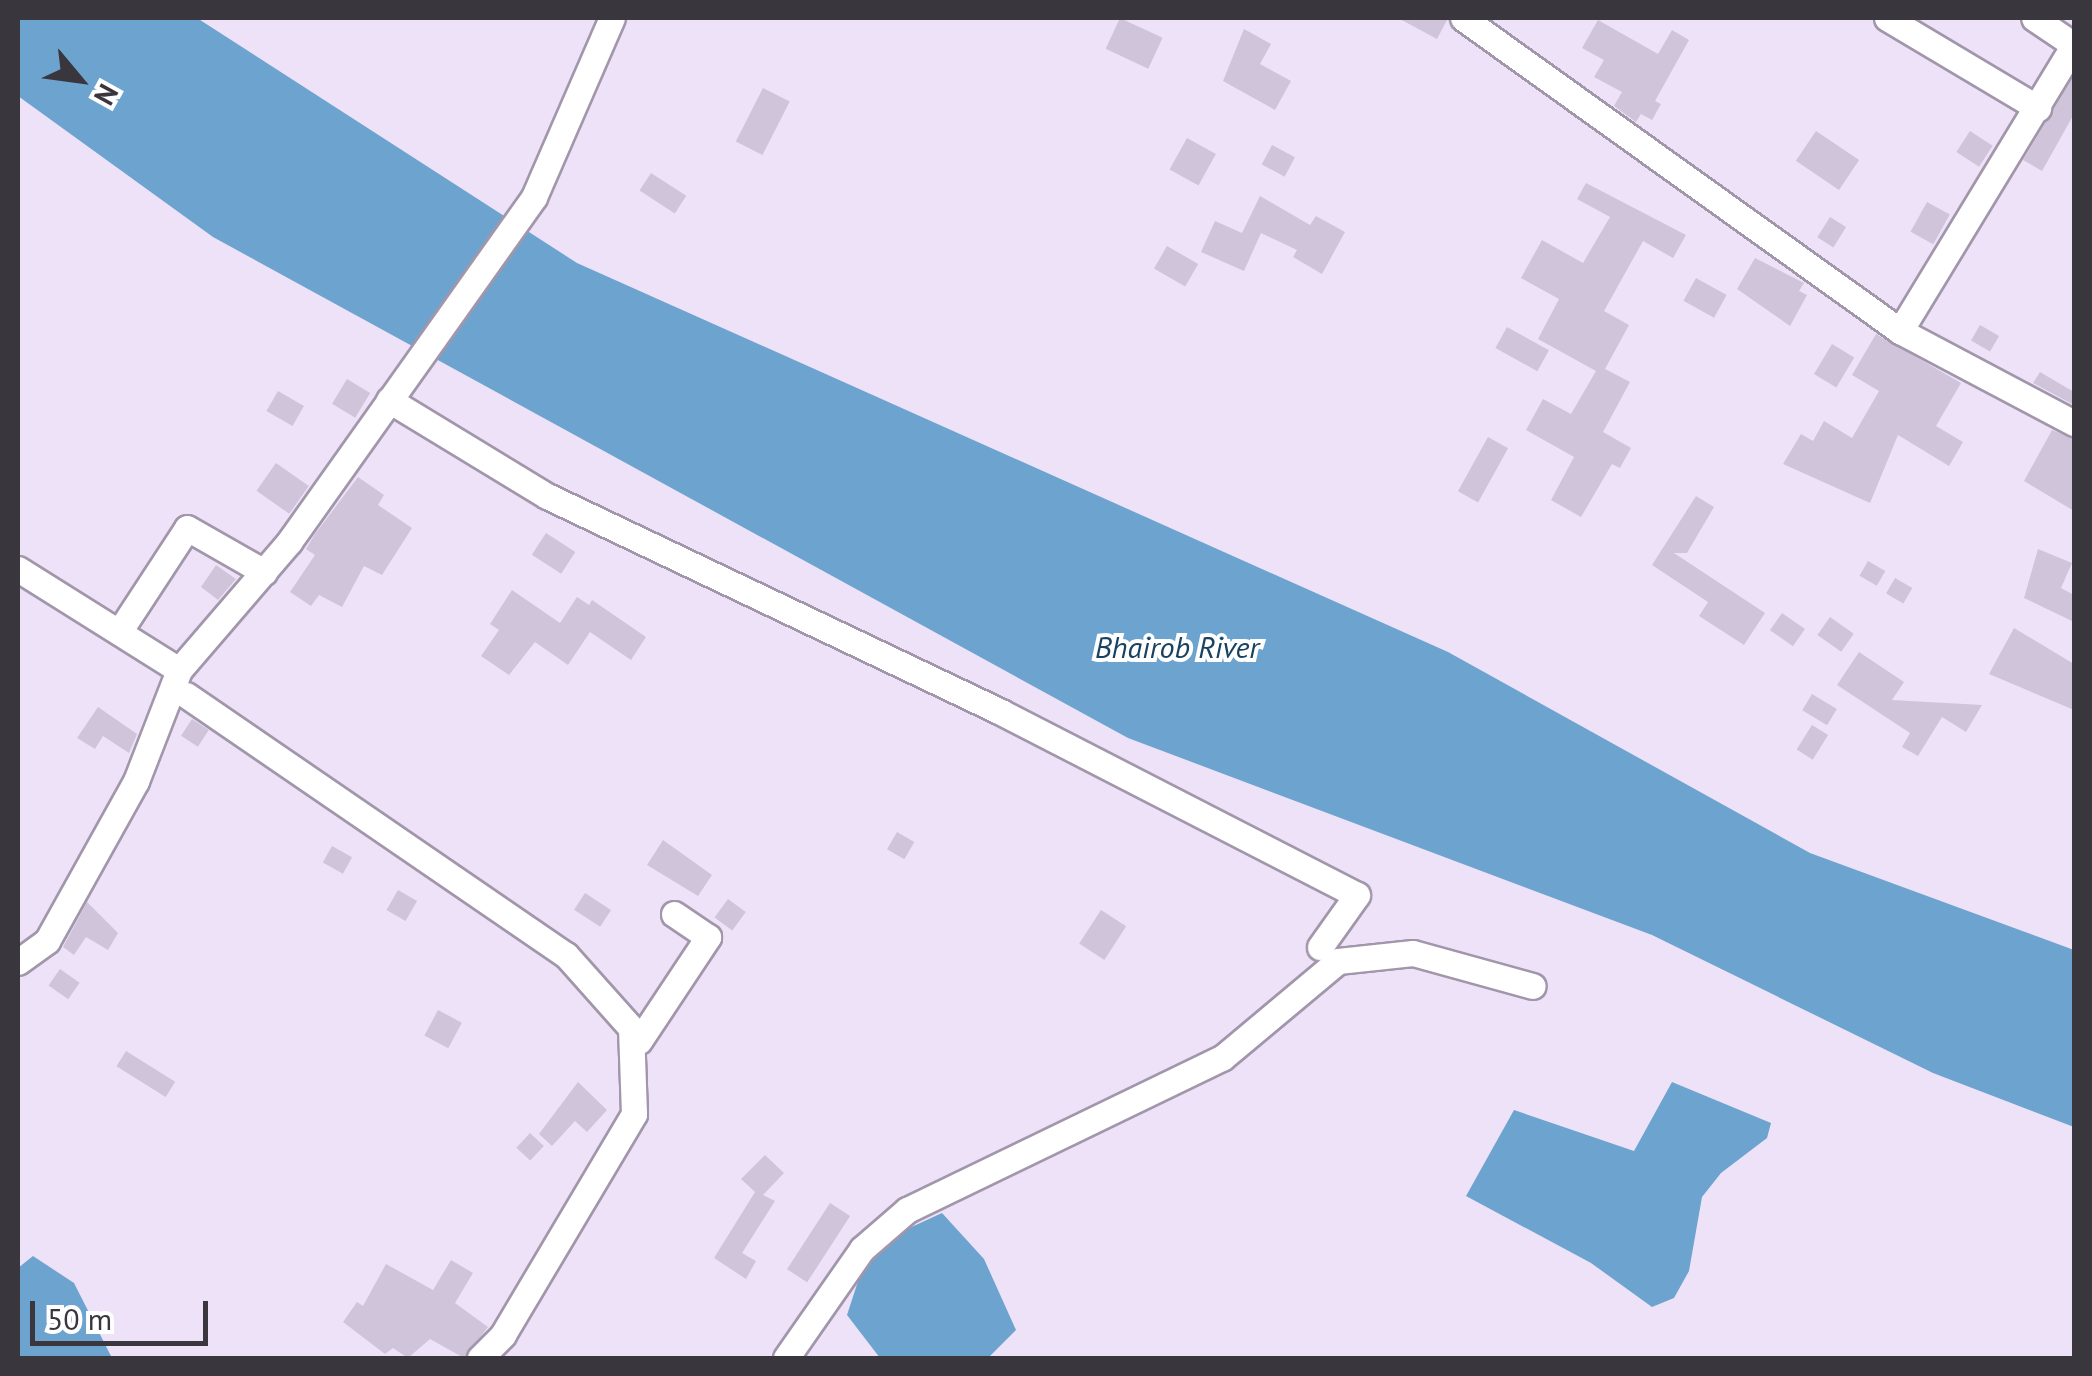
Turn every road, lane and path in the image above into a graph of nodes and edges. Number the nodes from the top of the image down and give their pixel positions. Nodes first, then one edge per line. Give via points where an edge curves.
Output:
1 (612, 18) edge
2 (1463, 18) edge
3 (1887, 18) edge
4 (2034, 18) edge
5 (2038, 108) junction
6 (1900, 330) junction
7 (390, 400) junction
8 (2074, 423) edge
9 (18, 569) edge
10 (264, 572) junction
11 (119, 632) junction
12 (183, 682) junction
13 (674, 914) dead end
14 (1320, 947) dead end
15 (18, 962) edge
16 (1533, 986) dead end
17 (638, 1041) dead end
18 (480, 1358) edge
19 (786, 1358) edge

1 - 7 street via 534,197
2 - 6 street
3 - 5 street
4 - 5 street via 2074,45
5 - 6 street
6 - 8 street
7 - 10 street
7 - 14 street via 547,496 1002,712 1357,895
9 - 11 street
10 - 11 street via 187,528
10 - 12 street
11 - 12 street
12 - 15 street via 47,940
12 - 18 street via 566,955 631,1028 634,1114 503,1336
13 - 17 street via 708,938
16 - 19 street via 1413,953 1338,961 1222,1058 907,1210 862,1249

